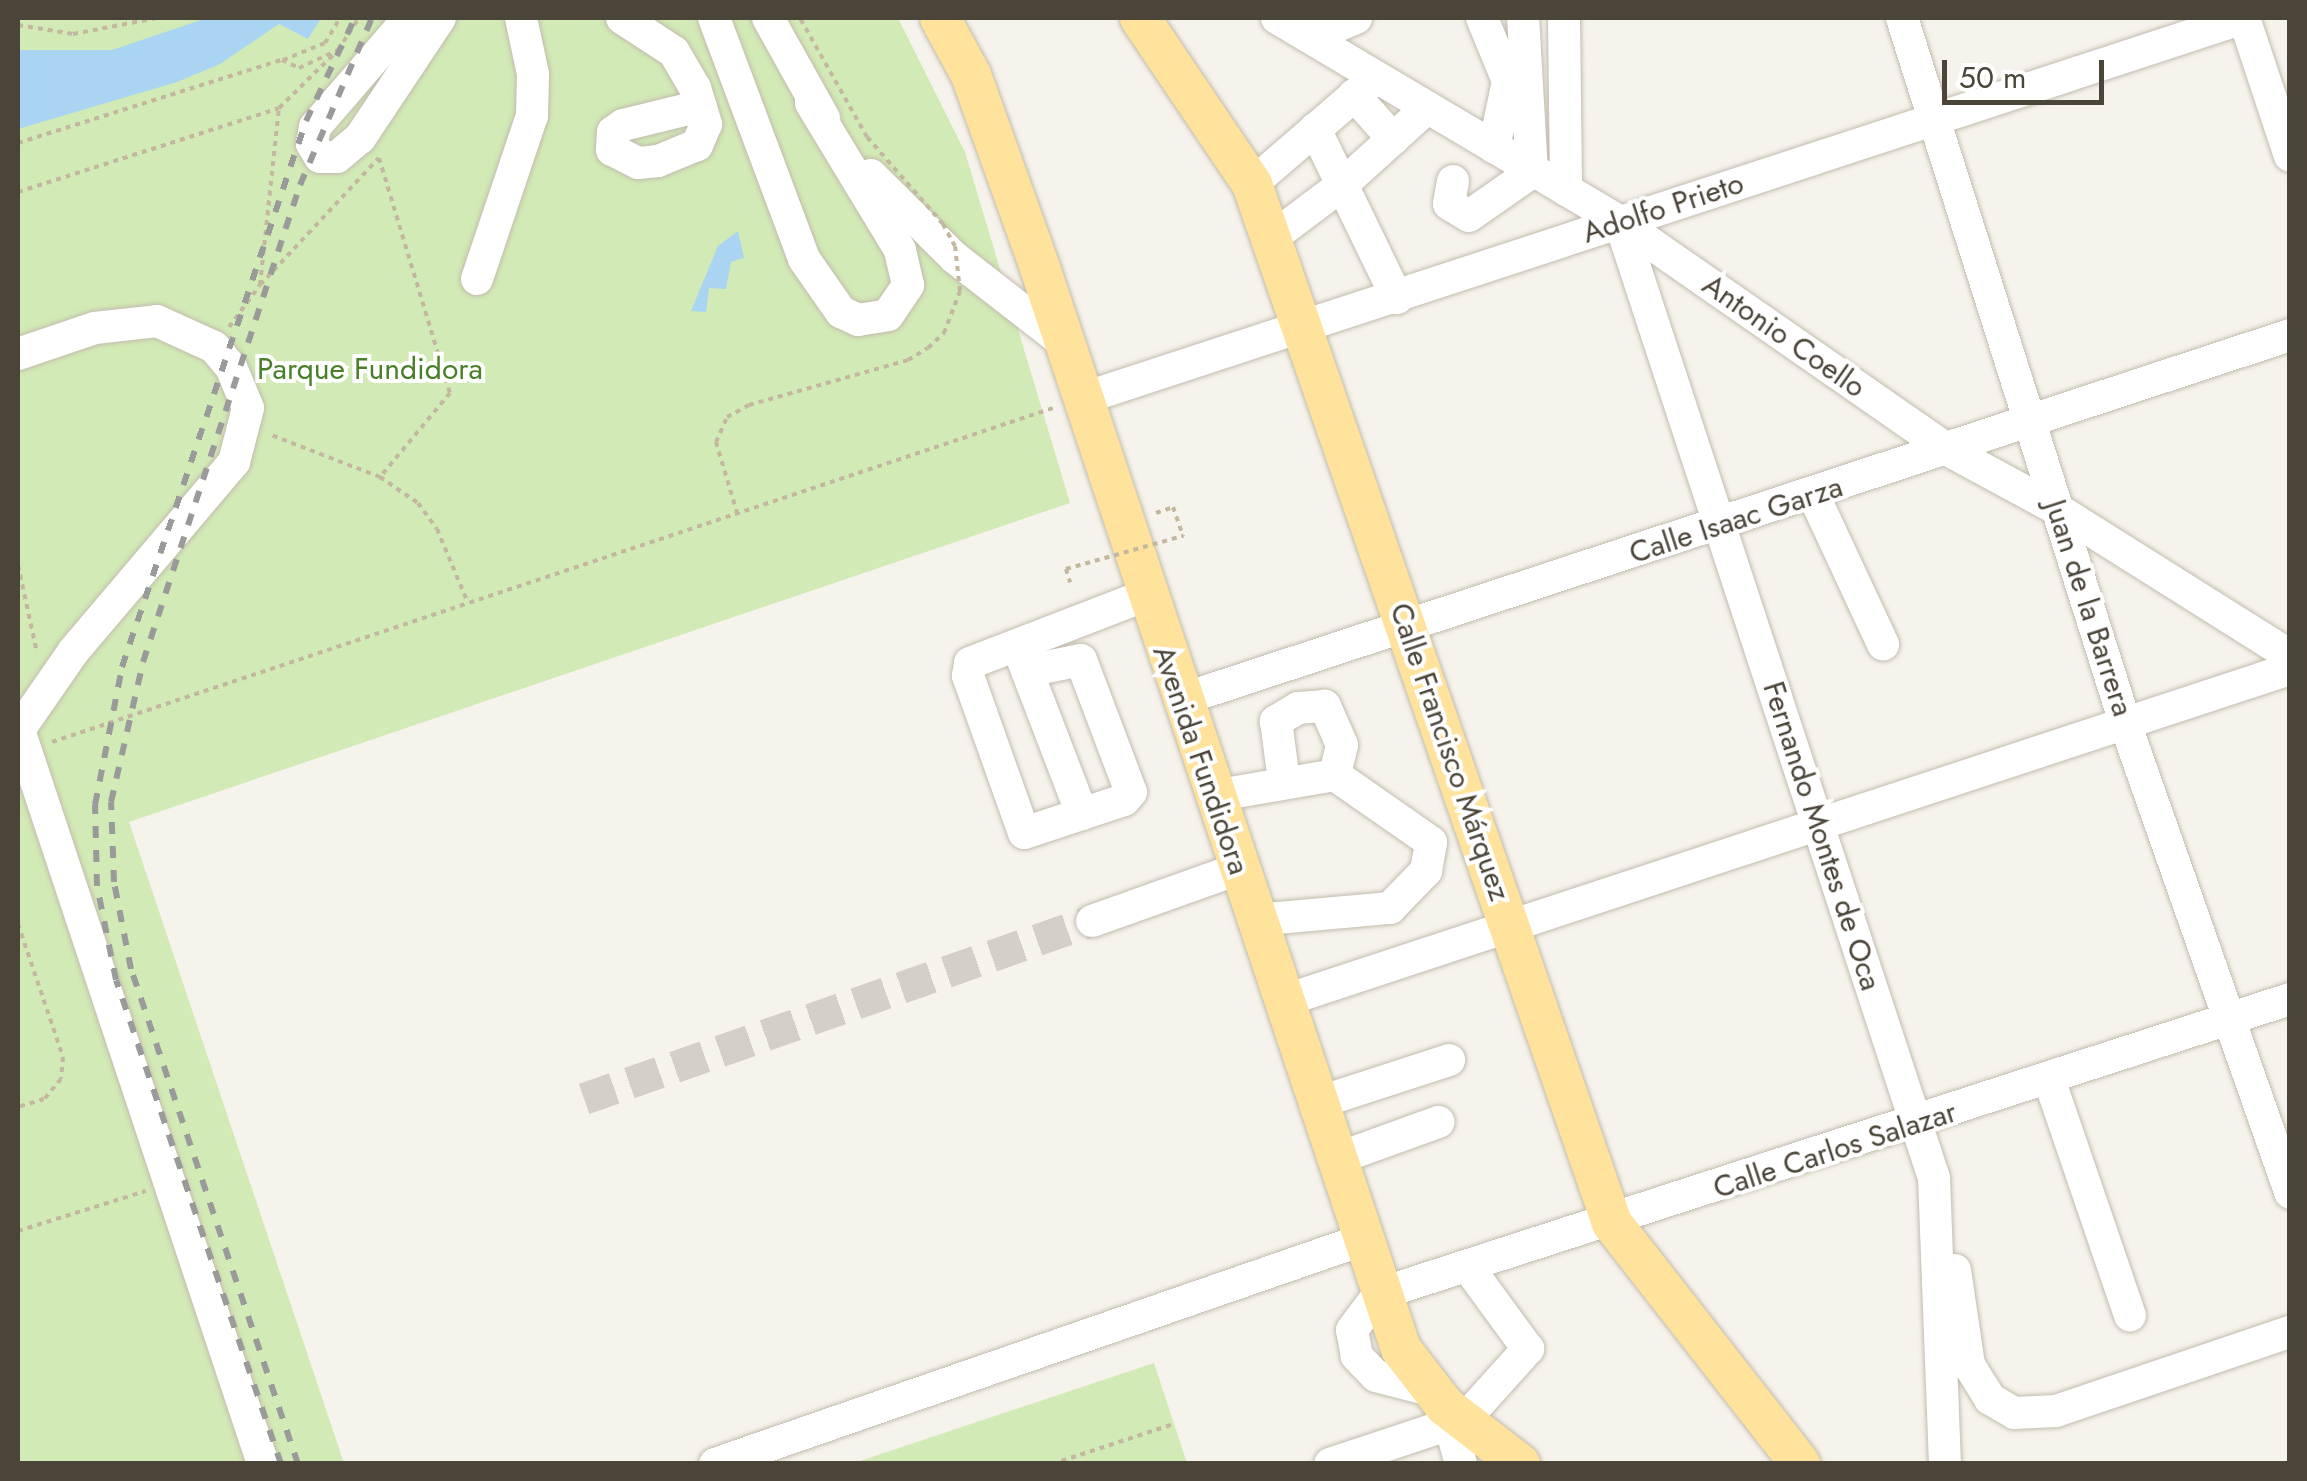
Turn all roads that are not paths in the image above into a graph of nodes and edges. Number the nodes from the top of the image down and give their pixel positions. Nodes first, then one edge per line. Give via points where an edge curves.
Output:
1 (465, 18) edge
2 (520, 18) edge
3 (622, 18) edge
4 (714, 18) edge
5 (768, 18) edge
6 (940, 18) edge
7 (957, 18) edge
8 (1140, 18) edge
9 (1277, 18) edge
10 (1356, 18) edge
11 (1482, 18) edge
12 (1523, 18) edge
13 (1564, 18) edge
14 (1902, 18) edge
15 (2244, 18) edge
16 (428, 21) edge
17 (1312, 38) junction
18 (970, 76) junction
19 (1518, 84) junction
20 (1364, 87) junction
21 (811, 102) junction
22 (700, 106) dead end
23 (1427, 108) junction
24 (1936, 117) junction
25 (1315, 129) junction
26 (1392, 138) junction
27 (1494, 148) junction
28 (2290, 156) edge
29 (1532, 172) junction
30 (1453, 181) dead end
31 (1252, 184) junction
32 (1342, 185) junction
33 (1566, 190) junction
34 (1620, 222) junction
35 (1273, 237) junction
36 (478, 279) dead end
37 (1396, 298) junction
38 (1306, 328) junction
39 (2290, 334) edge
40 (1063, 342) junction
41 (18, 354) edge
42 (1082, 399) junction
43 (2029, 423) junction
44 (1948, 450) junction
45 (1814, 494) junction
46 (2057, 509) junction
47 (1720, 525) junction
48 (1149, 604) junction
49 (1406, 628) junction
50 (1883, 644) dead end
51 (2290, 656) edge
52 (1022, 658) junction
53 (1305, 661) junction
54 (2290, 669) edge
55 (1180, 700) junction
56 (1325, 706) junction
57 (2126, 726) junction
58 (1335, 775) junction
59 (1284, 781) junction
60 (1213, 796) junction
61 (1082, 814) junction
62 (1818, 826) junction
63 (1238, 869) junction
64 (1092, 920) tunnel mouth
65 (1255, 920) junction
66 (1510, 926) junction
67 (2290, 999) edge
68 (1282, 1001) junction
69 (2226, 1021) junction
70 (1449, 1060) dead end
71 (2049, 1079) junction
72 (1317, 1103) junction
73 (1438, 1122) dead end
74 (1916, 1123) junction
75 (1336, 1160) junction
76 (1934, 1178) junction
77 (2290, 1193) edge
78 (1612, 1223) junction
79 (1362, 1240) junction
80 (1468, 1267) junction
81 (1379, 1294) junction
82 (2130, 1316) dead end
83 (2290, 1332) edge
84 (1448, 1410) junction
85 (1366, 1458) edge
86 (263, 1464) edge
87 (715, 1464) edge
88 (1330, 1464) edge
89 (1440, 1464) edge
90 (1461, 1464) edge
91 (1520, 1464) edge
92 (1800, 1464) edge
93 (1944, 1464) edge

1 - 16 street
2 - 36 street via 533,74 532,116
3 - 22 street via 674,52
4 - 21 street via 804,258 842,312 874,319 902,302 908,285 904,260
5 - 21 street
6 - 18 main road, Avenida Fundidora
7 - 18 main road
8 - 31 main road, Calle Francisco Márquez
9 - 17 street, Antonio Coello
10 - 17 street
11 - 19 street
12 - 19 street
13 - 33 street
14 - 24 street, Juan de la Barrera
15 - 24 street, Adolfo Prieto
15 - 28 street
17 - 20 street, Antonio Coello
18 - 40 main road, Avenida Fundidora
19 - 27 street
19 - 29 street
20 - 23 street, Antonio Coello
20 - 25 street
20 - 26 street
21 - 40 street via 904,210
23 - 26 street
23 - 27 street, Antonio Coello
24 - 34 street, Adolfo Prieto
24 - 43 street, Juan de la Barrera
25 - 31 street
25 - 32 street
26 - 32 street
27 - 29 street, Antonio Coello
29 - 30 street via 1469,216 1448,204
29 - 33 street, Antonio Coello
31 - 35 main road, Calle Francisco Márquez
32 - 35 street
32 - 37 street
33 - 34 street, Antonio Coello
34 - 37 street, Adolfo Prieto
34 - 44 street, Antonio Coello
34 - 47 street, Fernando Montes de Oca
35 - 38 main road, Calle Francisco Márquez
37 - 38 street, Adolfo Prieto
38 - 42 street, Adolfo Prieto
38 - 49 main road, Calle Francisco Márquez
39 - 43 street, Calle Isaac Garza
40 - 42 main road, Avenida Fundidora
41 - 86 street via 135,321 180,328 214,347 243,389 248,426 234,462 30,708 20,730
42 - 48 main road, Avenida Fundidora
43 - 44 street, Calle Isaac Garza
43 - 46 street, Juan de la Barrera
44 - 45 street, Calle Isaac Garza
44 - 46 street, Antonio Coello
45 - 47 street, Calle Isaac Garza
45 - 50 street
46 - 51 street, Antonio Coello
46 - 57 street, Juan de la Barrera
47 - 49 street, Calle Isaac Garza
47 - 62 street, Fernando Montes de Oca
48 - 52 street
48 - 55 main road, Avenida Fundidora
49 - 53 street, Calle Isaac Garza
49 - 66 main road, Calle Francisco Márquez
52 - 61 street
52 - 61 street via 1073,657 1085,668 1131,792
52 - 61 street via 980,656 968,676 1024,833
53 - 55 street, Calle Isaac Garza
53 - 56 street
54 - 57 street
55 - 60 main road, Avenida Fundidora
56 - 58 street via 1342,746
56 - 59 street via 1298,708 1276,722
57 - 62 street
57 - 69 street, Juan de la Barrera
58 - 59 street
58 - 65 street via 1431,842 1426,871 1390,908
59 - 60 street
60 - 63 main road, Avenida Fundidora
62 - 66 street
62 - 74 street, Fernando Montes de Oca
63 - 64 street
63 - 65 main road, Avenida Fundidora
65 - 68 main road, Avenida Fundidora
66 - 68 street
66 - 78 main road, Calle Francisco Márquez
67 - 69 street, Calle Carlos Salazar
68 - 72 main road, Avenida Fundidora
69 - 71 street, Calle Carlos Salazar
69 - 77 street, Juan de la Barrera
70 - 72 street
71 - 74 street, Calle Carlos Salazar
71 - 82 street
72 - 75 main road, Avenida Fundidora
73 - 75 street
74 - 76 street, Fernando Montes de Oca
74 - 78 street, Calle Carlos Salazar
75 - 79 main road, Avenida Fundidora
76 - 83 street via 1970,1365 1990,1398 2014,1414 2056,1412
76 - 93 street, Fernando Montes de Oca
78 - 80 street, Calle Carlos Salazar
78 - 92 main road, Calle Francisco Márquez
79 - 81 main road, Avenida Fundidora
79 - 87 street
80 - 81 street, Calle Carlos Salazar
80 - 84 street via 1528,1349
81 - 84 main road, Avenida Fundidora via 1401,1348
84 - 85 street
84 - 89 street
84 - 90 street
84 - 91 main road, Avenida Fundidora
85 - 88 street

